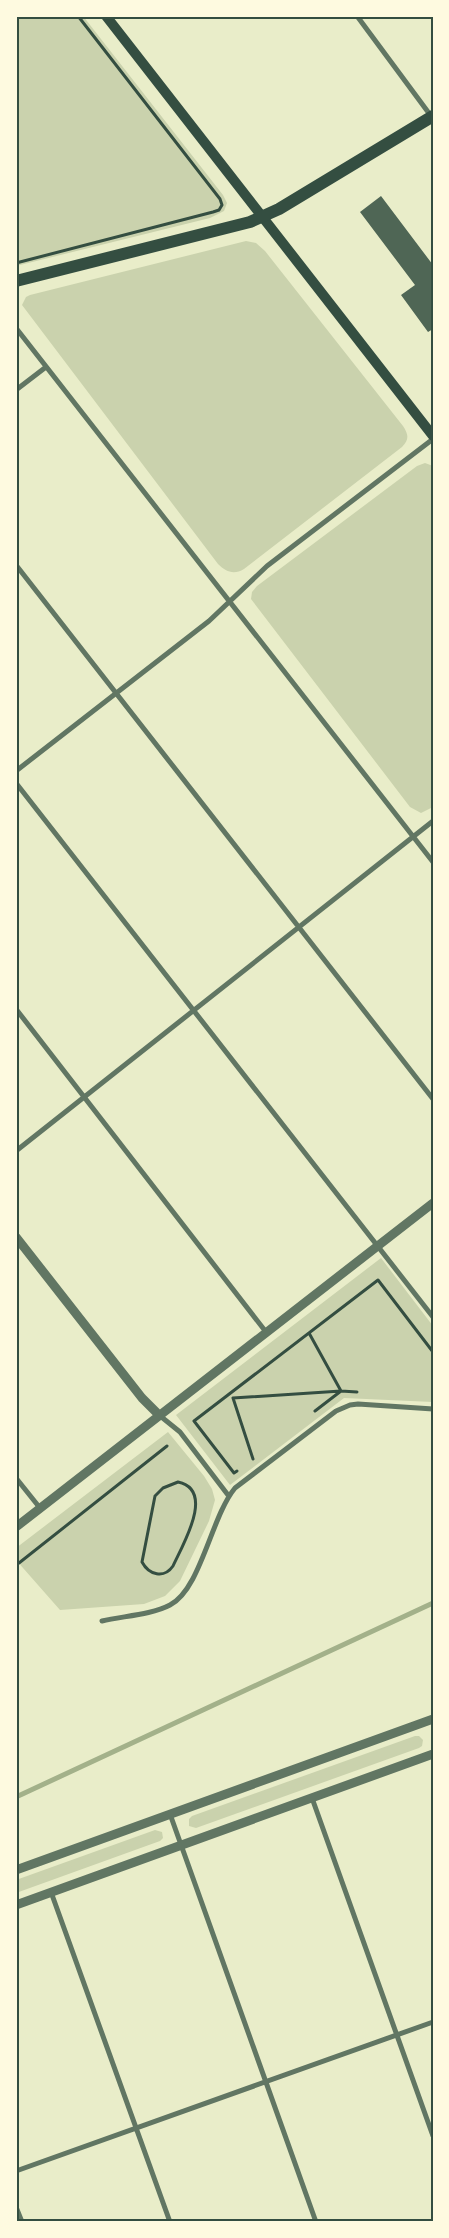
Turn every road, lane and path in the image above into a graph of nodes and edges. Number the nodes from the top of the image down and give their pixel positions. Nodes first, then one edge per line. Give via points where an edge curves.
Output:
1 (78, 16) edge
2 (106, 16) edge
3 (357, 16) edge
4 (432, 117) edge
5 (263, 217) junction
6 (16, 263) edge
7 (16, 281) edge
8 (16, 328) edge
9 (46, 367) junction
10 (16, 390) edge
11 (433, 437) edge
12 (16, 564) edge
13 (229, 602) junction
14 (116, 693) junction
15 (16, 771) edge
16 (16, 783) edge
17 (433, 821) edge
18 (413, 836) junction
19 (433, 862) edge
20 (299, 927) junction
21 (16, 1009) edge
22 (194, 1010) junction
23 (84, 1097) junction
24 (433, 1099) edge
25 (16, 1151) edge
26 (433, 1203) edge
27 (16, 1237) edge
28 (378, 1246) junction
29 (433, 1316) edge
30 (266, 1332) junction
31 (309, 1333) junction
32 (433, 1352) edge
33 (231, 1393) junction
34 (233, 1398) junction
35 (433, 1409) edge
36 (159, 1415) junction
37 (167, 1446) dead end
38 (253, 1459) dead end
39 (234, 1473) dead end
40 (16, 1478) edge
41 (228, 1495) junction
42 (40, 1508) junction
43 (16, 1527) edge
44 (18, 1563) dead end
45 (173, 1566) joint
46 (102, 1621) dead end
47 (433, 1719) edge
48 (433, 1754) edge
49 (312, 1798) junction
50 (170, 1814) junction
51 (181, 1845) junction
52 (16, 1870) edge
53 (51, 1892) junction
54 (16, 1905) edge
55 (433, 2022) edge
56 (397, 2035) junction
57 (266, 2082) junction
58 (136, 2128) junction
59 (433, 2136) edge
60 (16, 2171) edge
61 (16, 2207) edge
62 (22, 2222) edge
63 (170, 2222) edge
64 (316, 2222) edge

1 - 6 path via 222,205 216,211
2 - 5 main road
3 - 4 street
4 - 5 main road
5 - 7 main road
5 - 11 main road
8 - 9 street
9 - 10 street
9 - 13 street
11 - 13 street via 267,566
12 - 14 street
13 - 14 street
13 - 18 street
14 - 15 street
14 - 20 street
16 - 22 street
17 - 18 street
18 - 19 street
18 - 20 street
20 - 22 street
20 - 24 street
21 - 23 street
22 - 23 street
22 - 28 street
23 - 25 street
23 - 30 street
26 - 28 street
27 - 36 street via 142,1398
28 - 29 street
28 - 30 street
30 - 36 street
31 - 32 path via 378,1280
31 - 33 path
31 - 34 path via 341,1391
33 - 34 path
33 - 39 path via 194,1421
34 - 38 path
35 - 41 street via 358,1404 343,1408
36 - 41 street via 180,1432
36 - 42 street
37 - 44 path
40 - 42 street
41 - 46 street via 190,1584 180,1597 164,1608
42 - 43 street
45 - 45 path via 167,1572 156,1574 147,1569 142,1558 155,1496 167,1485 178,1482 192,1490 196,1507
47 - 50 street
48 - 49 street
49 - 51 street
49 - 56 street
50 - 51 street
50 - 52 street
51 - 53 street
51 - 57 street
53 - 54 street
53 - 58 street
55 - 56 street
56 - 57 street
56 - 59 street
57 - 58 street
57 - 64 street
58 - 60 street
58 - 63 street
61 - 62 street

